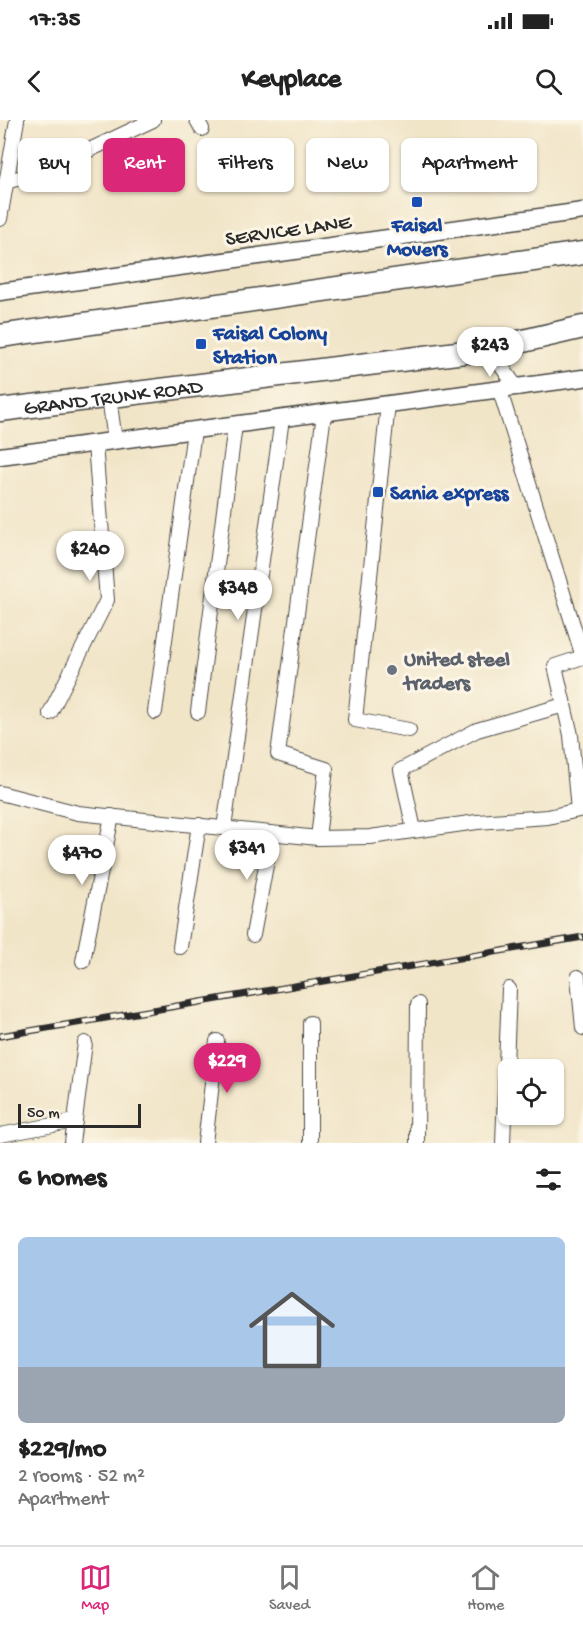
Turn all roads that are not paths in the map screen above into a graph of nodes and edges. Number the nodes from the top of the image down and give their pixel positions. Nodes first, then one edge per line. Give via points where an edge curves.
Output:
1 (17, 120) edge
2 (153, 120) edge
3 (6, 182) junction
4 (583, 211) edge
5 (0, 219) edge
6 (583, 253) edge
7 (0, 292) edge
8 (583, 327) edge
9 (0, 336) edge
10 (489, 349) junction
11 (583, 378) edge
12 (517, 388) junction
13 (500, 391) junction
14 (109, 397) junction
15 (388, 404) junction
16 (0, 410) edge
17 (324, 414) junction
18 (282, 419) junction
19 (235, 425) junction
20 (194, 431) junction
21 (115, 441) junction
22 (95, 444) junction
23 (0, 456) edge
24 (564, 705) junction
25 (155, 712) dead end
26 (198, 712) dead end
27 (50, 713) dead end
28 (409, 730) dead end
29 (0, 793) edge
30 (581, 810) edge
31 (112, 816) junction
32 (199, 825) junction
33 (224, 828) junction
34 (414, 830) junction
35 (272, 833) junction
36 (318, 838) junction
37 (253, 934) dead end
38 (180, 947) dead end
39 (83, 961) dead end
40 (578, 977) dead end
41 (509, 989) dead end
42 (418, 1004) dead end
43 (310, 1023) dead end
44 (583, 1028) edge
45 (217, 1041) dead end
46 (85, 1043) dead end
47 (75, 1121) junction
48 (0, 1135) edge
49 (72, 1143) edge
50 (205, 1143) edge
51 (310, 1143) edge
52 (417, 1143) edge
53 (503, 1143) edge

1 - 3 street
2 - 3 street via 49,169
3 - 5 street
4 - 7 street, SERVICE LANE
6 - 9 highway
8 - 10 highway, GRAND TRUNK ROAD
10 - 12 street
10 - 14 highway, GRAND TRUNK ROAD
11 - 12 street
12 - 13 street
13 - 15 street
13 - 24 street via 583,657 555,666
14 - 16 highway, GRAND TRUNK ROAD
14 - 21 street
15 - 17 street
15 - 28 street via 355,720
17 - 18 street
17 - 36 street via 278,754 326,769
18 - 19 street
18 - 33 street
19 - 20 street
19 - 26 street
20 - 21 street
20 - 25 street
21 - 22 street
22 - 23 street
22 - 27 street via 107,600
24 - 30 street
24 - 34 street via 477,730 401,770
29 - 31 street via 78,813
30 - 34 street via 548,817
31 - 32 street
31 - 39 street
32 - 33 street
32 - 38 street
33 - 35 street
34 - 36 street via 370,837
35 - 36 street
35 - 37 street
40 - 44 street
41 - 53 street
42 - 52 street
43 - 51 street
45 - 50 street
46 - 47 street
47 - 48 street
47 - 49 street

